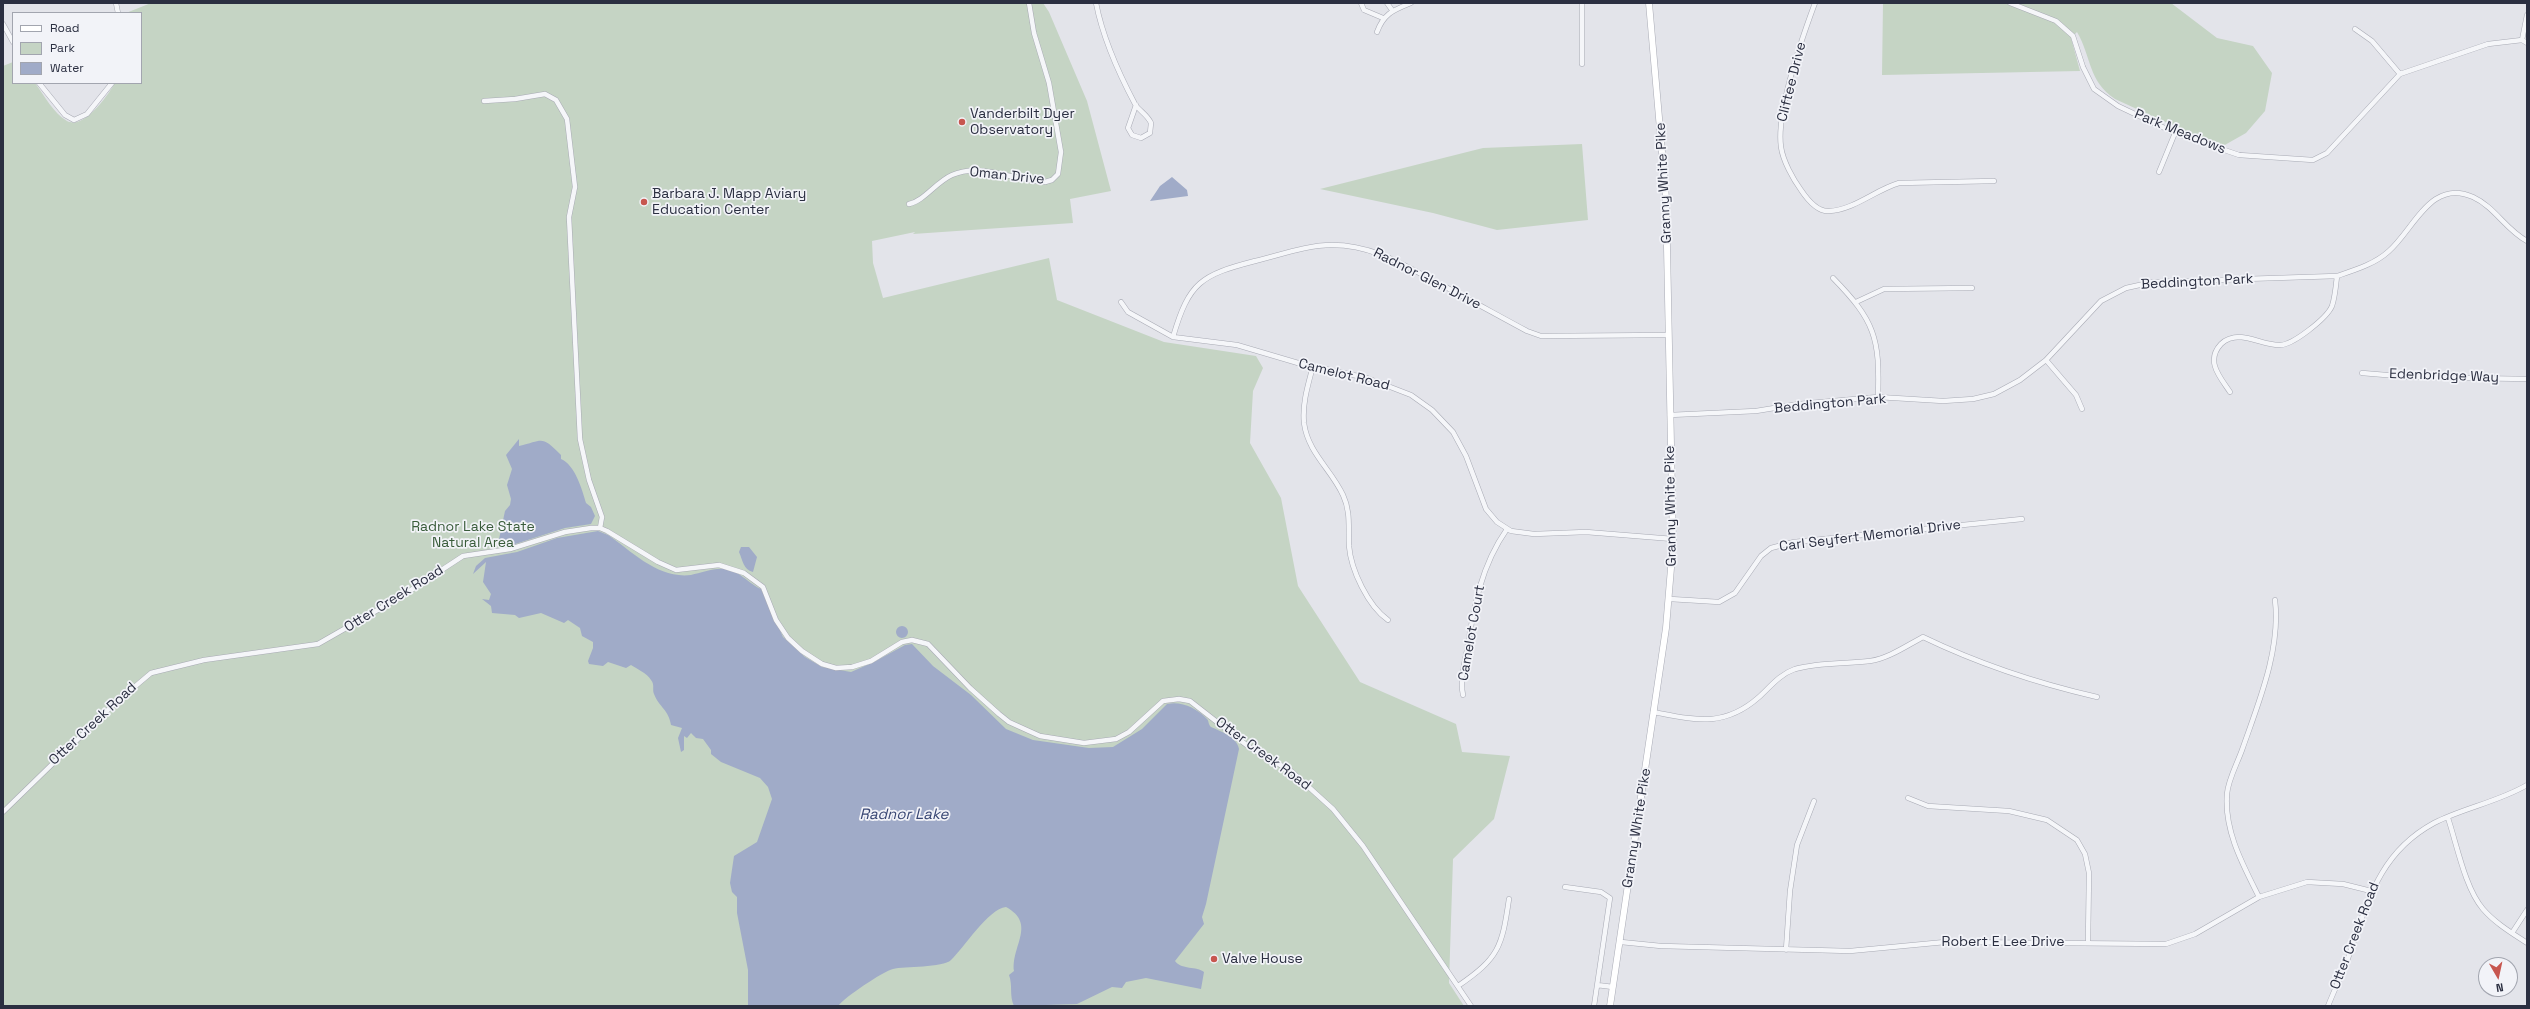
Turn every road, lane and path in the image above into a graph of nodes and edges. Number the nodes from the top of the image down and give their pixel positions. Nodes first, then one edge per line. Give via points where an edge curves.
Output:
1 (1029, 3) edge
2 (1096, 3) edge
3 (1361, 3) edge
4 (1388, 3) edge
5 (1411, 3) edge
6 (1582, 3) edge
7 (1650, 3) edge
8 (1814, 3) edge
9 (2010, 3) edge
10 (1392, 10) junction
11 (2527, 14) edge
12 (1384, 18) junction
13 (3, 24) edge
14 (2355, 29) dead end
15 (1377, 32) dead end
16 (12, 40) edge
17 (2525, 42) edge
18 (1582, 64) dead end
19 (2400, 74) junction
20 (40, 84) edge
21 (111, 84) edge
22 (484, 101) dead end
23 (1136, 105) junction
24 (2175, 133) junction
25 (2159, 172) dead end
26 (1994, 181) dead end
27 (909, 204) dead end
28 (2527, 241) edge
29 (2337, 276) junction
30 (1833, 278) dead end
31 (1972, 288) dead end
32 (1121, 302) dead end
33 (1856, 302) junction
34 (1668, 335) junction
35 (1173, 337) junction
36 (2046, 360) junction
37 (1313, 366) junction
38 (2362, 373) dead end
39 (2527, 379) edge
40 (2230, 392) dead end
41 (1878, 397) junction
42 (2082, 409) dead end
43 (1670, 415) junction
44 (2022, 519) dead end
45 (600, 528) junction
46 (1507, 529) junction
47 (1673, 539) junction
48 (1670, 599) junction
49 (2275, 600) dead end
50 (1388, 620) dead end
51 (1463, 695) dead end
52 (2097, 697) dead end
53 (1653, 712) junction
54 (2527, 785) edge
55 (1908, 798) dead end
56 (1814, 801) dead end
57 (3, 812) edge
58 (2448, 818) junction
59 (1565, 887) dead end
60 (2371, 891) junction
61 (2259, 897) junction
62 (1508, 898) dead end
63 (2527, 910) edge
64 (2512, 933) junction
65 (1621, 942) junction
66 (2088, 942) junction
67 (2527, 943) edge
68 (1786, 950) junction
69 (1597, 985) junction
70 (1458, 986) junction
71 (1613, 987) junction
72 (1471, 1006) edge
73 (1594, 1006) edge
74 (1610, 1006) edge
75 (2328, 1006) edge

1 - 27 street, Oman Drive via 1034,33 1049,83 1060,143 1058,174 1045,182 982,171 961,172 945,179
2 - 23 street via 1104,39
3 - 12 street via 1364,10
4 - 10 street
5 - 10 street
6 - 18 street
7 - 34 main road, Granny White Pike via 1664,158
8 - 26 street, Cliftee Drive via 1782,115 1781,148 1794,179 1810,203 1827,212 1846,208 1899,183
9 - 24 street, Park Meadows via 2056,21 2073,36 2083,67 2094,88 2118,106
10 - 12 street
11 - 17 street
12 - 15 street
13 - 16 street
14 - 19 street via 2372,41
17 - 19 street, Park Meadows via 2488,44
19 - 24 street, Park Meadows via 2327,153 2313,160 2239,155
20 - 21 street via 65,115 74,120 87,114
22 - 45 street via 545,94 556,100 567,120 574,188 570,217 580,439 589,480 602,517
23 - 23 street via 1148,117 1151,125 1150,133 1141,138 1132,135 1128,128
24 - 25 street
28 - 29 street, Beddington Park via 2517,236 2479,200 2470,196 2451,194 2425,206 2389,252 2358,269
29 - 36 street, Beddington Park via 2153,282 2136,285 2101,301
29 - 40 street via 2332,306 2327,315 2293,341 2282,345 2240,337 2226,339 2212,360 2215,370
30 - 33 street
31 - 33 street via 1884,289
32 - 35 street, Camelot Road via 1128,312
33 - 41 street via 1876,339 1879,363
34 - 35 street, Radnor Glen Drive via 1541,336 1523,329 1386,255 1356,246 1331,245 1299,250 1213,274 1200,283 1188,298
34 - 43 main road, Granny White Pike
35 - 37 street, Camelot Road via 1233,345
36 - 41 street, Beddington Park via 2009,387 1973,399 1943,402
36 - 42 street via 2076,395
37 - 46 street, Camelot Road via 1393,387 1411,395 1432,410 1461,445 1486,509
37 - 50 street via 1304,407 1306,434 1314,453 1338,485 1346,502 1350,550 1360,579 1374,606
38 - 39 street, Edenbridge Way via 2410,377
41 - 43 street, Beddington Park via 1799,404 1756,411
43 - 47 main road, Granny White Pike
44 - 48 street, Carl Seyfert Memorial Drive via 1794,542 1771,548 1761,556 1735,593 1719,602
45 - 57 street, Otter Creek Road via 565,532 510,549 463,556 402,596 318,644 204,660 154,672 143,678 113,705
45 - 70 street, Otter Creek Road via 676,570 718,565 744,573 763,588 776,620 788,638 822,664 836,668 852,667 871,661 902,642 915,640 928,644 999,714 1018,727 1040,736 1084,743 1116,739 1129,732 1163,701 1190,701 1248,747 1291,771 1333,809 1363,846
46 - 47 street via 1528,534 1578,531
46 - 51 street, Camelot Court via 1487,563 1478,590 1465,658
47 - 48 main road, Granny White Pike
48 - 53 main road, Granny White Pike
49 - 61 street via 2276,622 2262,688 2227,793 2229,825 2235,846
52 - 53 street via 1979,663 1923,637 1895,653 1871,661 1829,663 1794,670 1782,676 1749,706 1726,718 1705,720
53 - 65 main road, Granny White Pike
54 - 58 street, Otter Creek Road
55 - 66 street via 1928,806 2009,811 2047,820 2077,840 2085,854 2088,873
56 - 68 street via 1797,845 1790,891
58 - 60 street, Otter Creek Road via 2414,835 2397,851
58 - 64 street via 2474,896 2483,910
59 - 69 street via 1601,892 1610,898
60 - 61 street, Robert E Lee Drive via 2343,884 2307,882
60 - 75 street, Otter Creek Road
61 - 66 street, Robert E Lee Drive via 2195,934 2166,944
62 - 70 street via 1504,933 1496,953 1483,968
63 - 64 street
64 - 67 street
65 - 68 street, Robert E Lee Drive
65 - 71 main road, Granny White Pike
66 - 68 street, Robert E Lee Drive via 1944,942 1850,951
69 - 71 street
69 - 73 street
70 - 72 street, Otter Creek Road
71 - 74 main road, Granny White Pike

